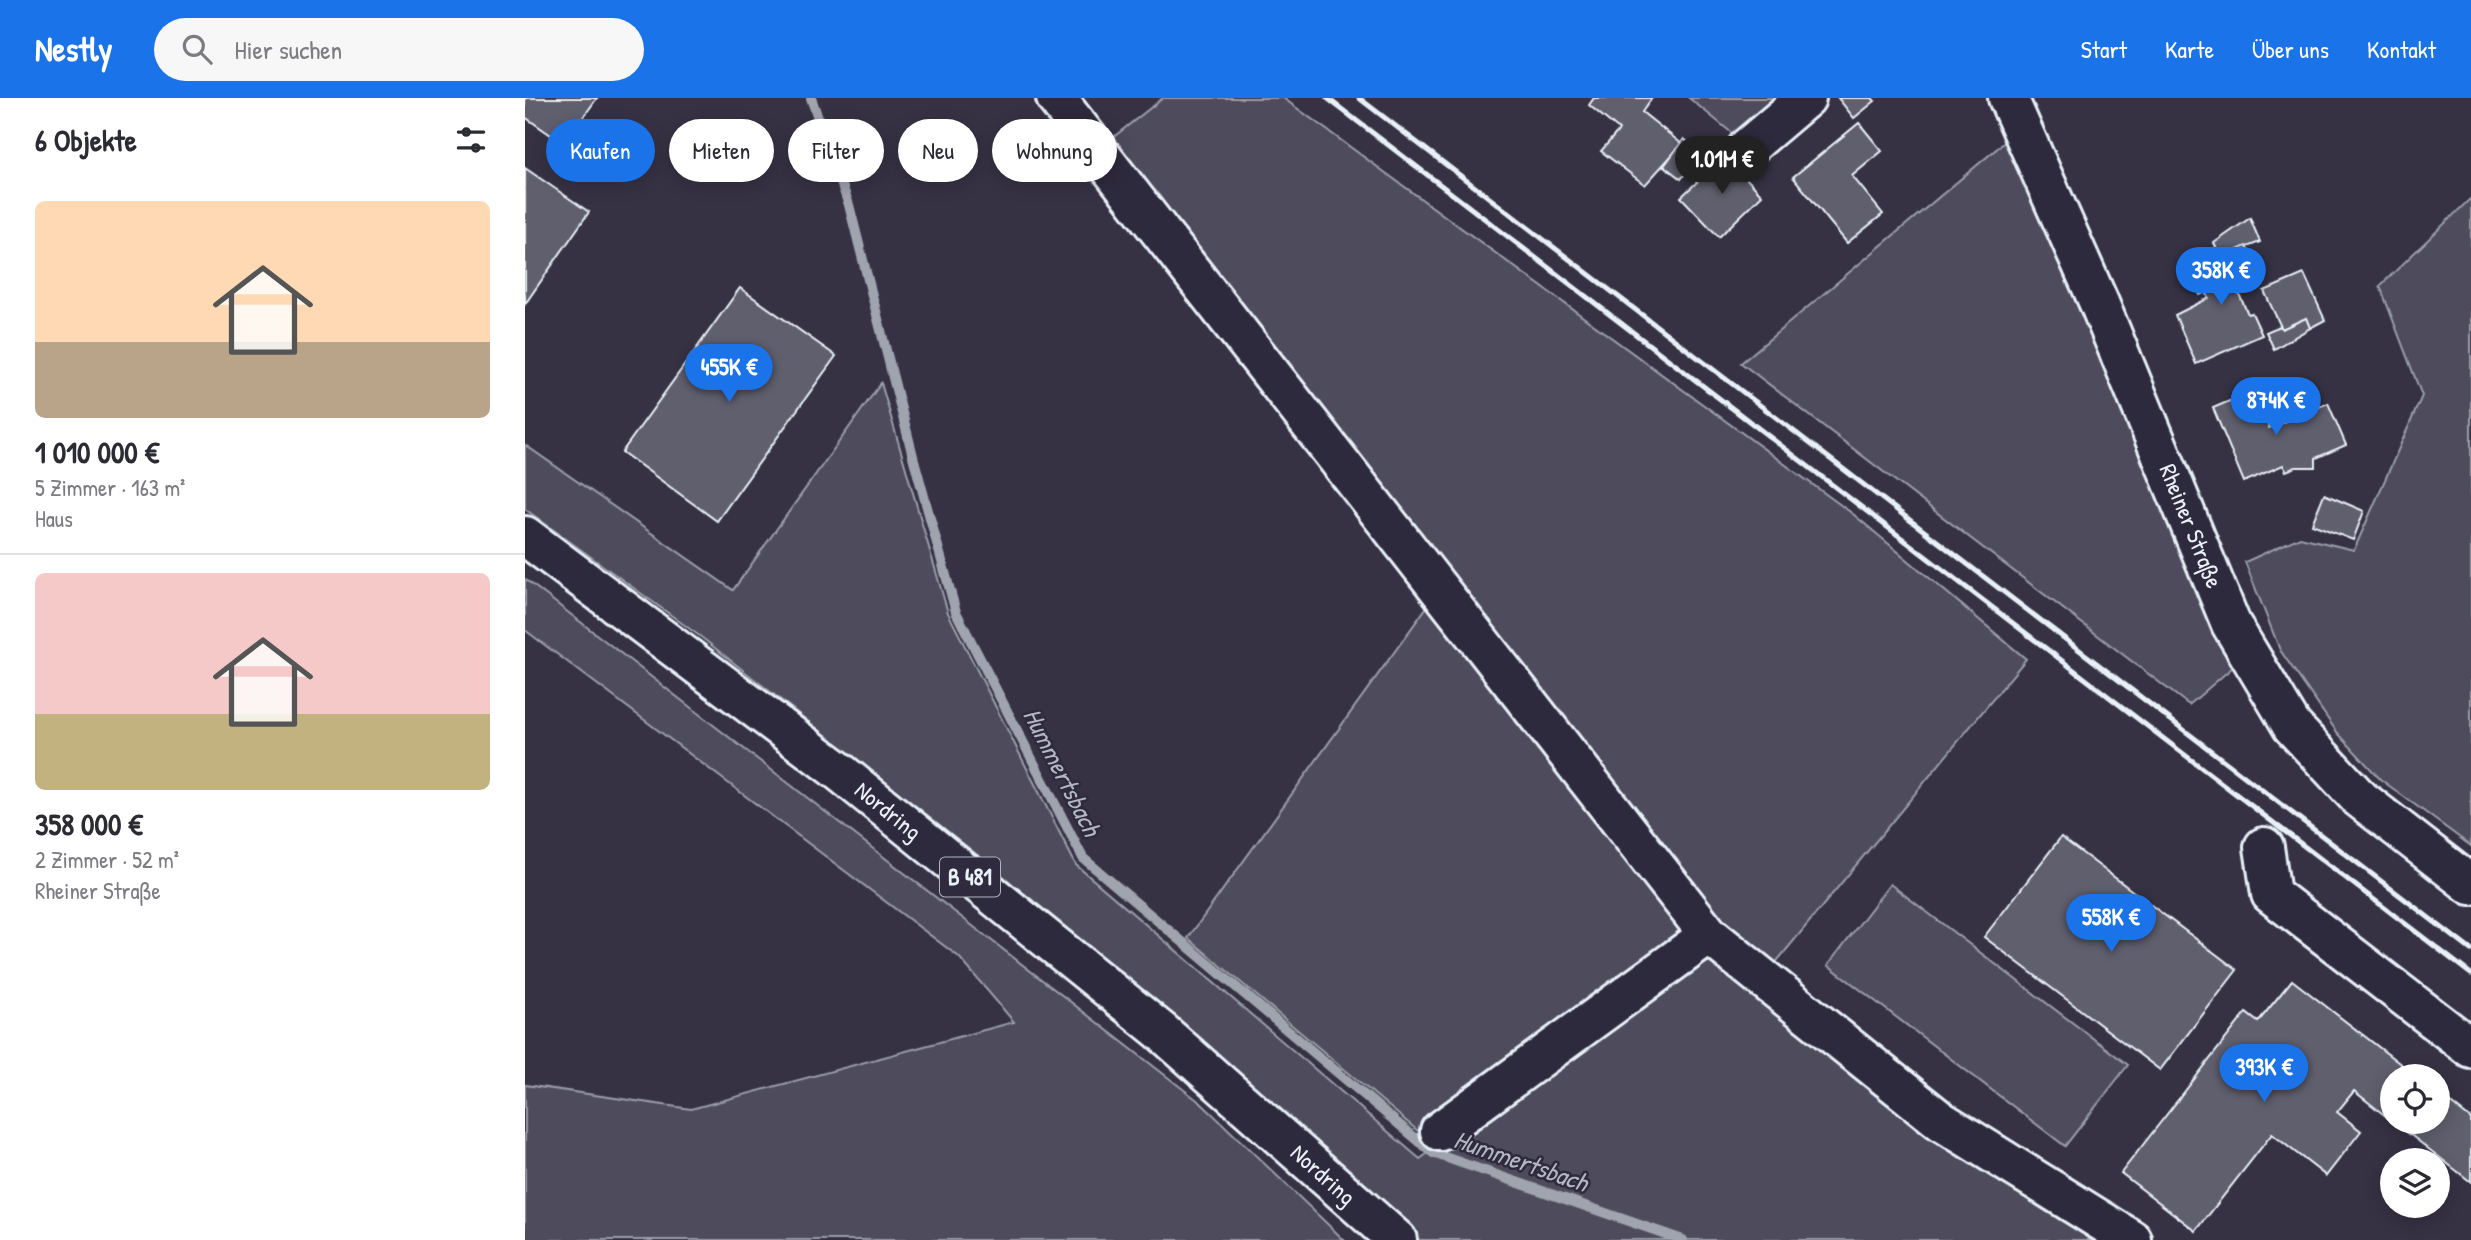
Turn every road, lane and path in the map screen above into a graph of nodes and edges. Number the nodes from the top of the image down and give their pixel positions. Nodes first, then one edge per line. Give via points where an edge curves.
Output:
1 (1056, 98) edge
2 (1806, 98) edge
3 (2008, 98) edge
4 (1747, 148) dead end
5 (525, 536) edge
6 (2264, 847) dead end
7 (2471, 885) edge
8 (1709, 935) junction
9 (2471, 1048) edge
10 (1440, 1131) dead end
11 (1397, 1240) edge
12 (2131, 1240) edge

1 - 8 street
2 - 4 street
3 - 7 street, Rheiner Straße via 2099,303 2231,624 2292,726 2359,798
5 - 11 street, Nordring / B 481 via 840,772 1161,1031
6 - 9 street via 2271,894
8 - 10 street
8 - 12 street via 1941,1121

